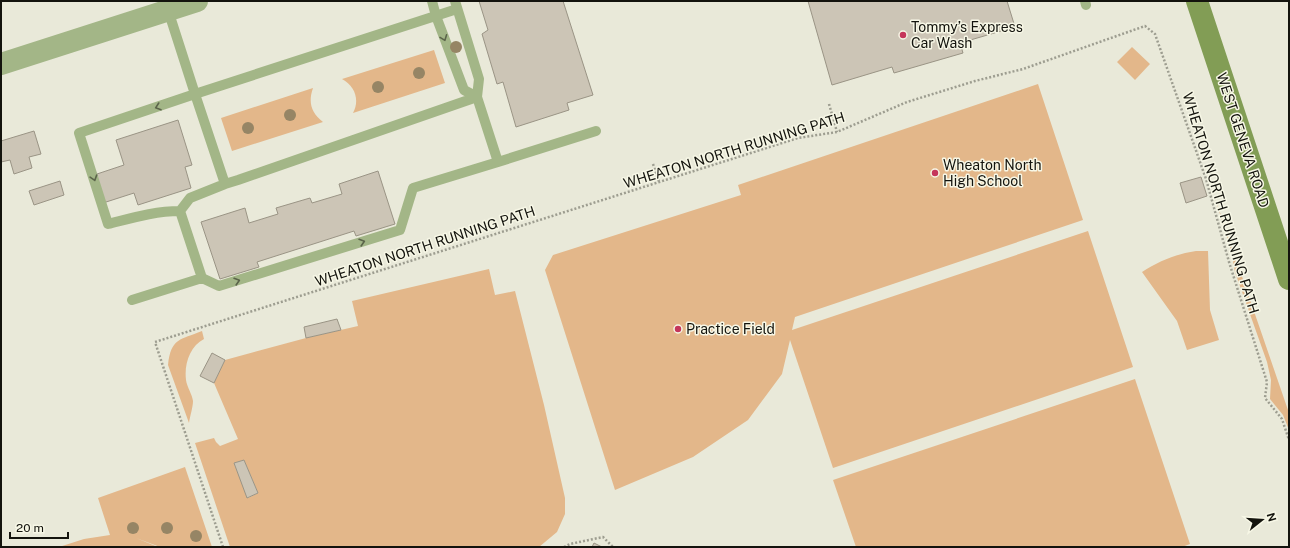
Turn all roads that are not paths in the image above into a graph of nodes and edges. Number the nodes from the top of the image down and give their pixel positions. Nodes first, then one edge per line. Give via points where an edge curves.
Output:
1 (197, 1) edge
2 (432, 1) edge
3 (1197, 1) edge
4 (456, 5) edge
5 (168, 10) junction
6 (436, 16) junction
7 (1, 64) edge
8 (195, 94) junction
9 (477, 97) junction
10 (596, 131) dead end
11 (498, 162) junction
12 (225, 184) junction
13 (180, 211) junction
14 (202, 278) junction
15 (1289, 279) edge
16 (132, 300) dead end

1 - 5 street
2 - 6 lane
3 - 15 main road, WEST GENEVA ROAD
4 - 6 lane
4 - 9 lane via 479,79
5 - 7 street
5 - 8 lane
6 - 8 lane
6 -> 9 lane via 464,90
8 - 12 lane
8 -> 13 lane via 79,133 108,224 144,214
9 - 11 lane
9 - 12 lane
10 - 11 lane
14 -> 11 lane via 219,286 400,230 413,188
12 - 13 lane via 190,198
13 - 14 lane
14 - 16 lane

